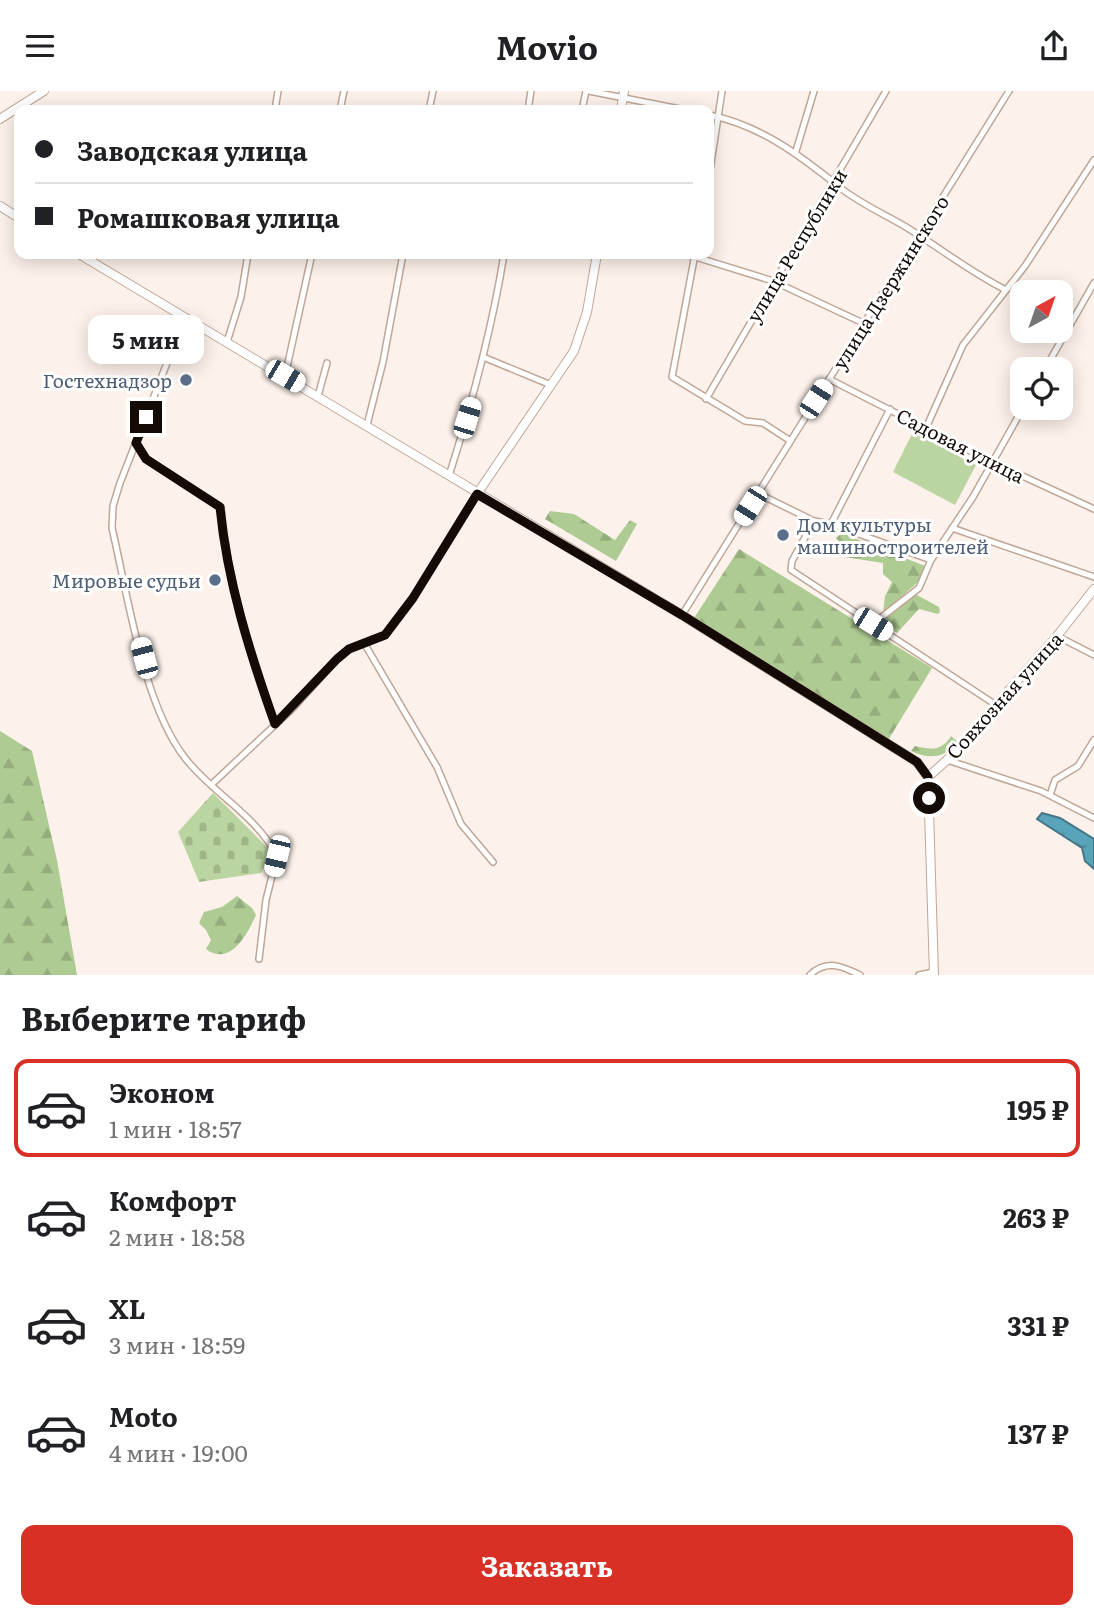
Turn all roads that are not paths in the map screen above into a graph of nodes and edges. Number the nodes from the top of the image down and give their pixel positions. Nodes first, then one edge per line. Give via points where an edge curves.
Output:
1 (44, 91) edge
2 (587, 91) edge
3 (722, 91) edge
4 (814, 91) edge
5 (886, 91) edge
6 (1009, 91) edge
7 (623, 95) edge
8 (22, 105) edge
9 (664, 105) edge
10 (714, 116) edge
11 (719, 117) junction
12 (714, 146) edge
13 (796, 151) junction
14 (1094, 160) edge
15 (835, 181) junction
16 (919, 235) junction
17 (87, 259) edge
18 (246, 259) edge
19 (311, 259) edge
20 (402, 259) edge
21 (503, 259) edge
22 (596, 259) edge
23 (694, 259) edge
24 (707, 259) edge
25 (773, 281) junction
26 (1094, 283) edge
27 (1006, 290) junction
28 (185, 317) junction
29 (863, 323) junction
30 (228, 342) junction
31 (483, 357) junction
32 (1052, 357) edge
33 (327, 363) dead end
34 (285, 376) junction
35 (829, 379) junction
36 (551, 385) junction
37 (318, 396) junction
38 (706, 399) junction
39 (890, 409) junction
40 (1016, 420) edge
41 (367, 425) junction
42 (926, 428) junction
43 (789, 440) junction
44 (136, 443) junction
45 (990, 461) junction
46 (449, 477) junction
47 (757, 493) junction
48 (477, 494) junction
49 (1094, 509) edge
50 (814, 521) junction
51 (831, 524) junction
52 (952, 528) junction
53 (931, 560) junction
54 (1094, 577) edge
55 (1094, 589) edge
56 (682, 615) junction
57 (873, 624) junction
58 (1058, 636) junction
59 (364, 643) junction
60 (1094, 656) edge
61 (996, 705) junction
62 (275, 724) junction
63 (1094, 740) edge
64 (947, 760) junction
65 (928, 777) junction
66 (212, 784) junction
67 (1049, 795) junction
68 (1094, 818) edge
69 (493, 862) dead end
70 (259, 959) dead end
71 (934, 973) edge
72 (810, 975) edge
73 (860, 975) edge
74 (919, 975) edge

1 - 8 street
2 - 7 street
3 - 11 street
4 - 13 street
5 - 15 street, улица Республики
6 - 16 street, улица Дзержинского
7 - 9 street
10 - 11 street
11 - 12 street
11 - 13 street
13 - 15 street
14 - 27 street
15 - 16 street
15 - 25 street, улица Республики
16 - 27 street
16 - 29 street, улица Дзержинского
17 - 28 street
18 - 30 street
19 - 34 street
20 - 41 street
21 - 31 street
22 - 36 street via 580,338
23 - 38 street via 672,377
24 - 25 street
25 - 29 street
25 - 38 street, улица Республики
26 - 32 street
27 - 42 street via 963,345
28 - 30 street
28 - 44 street
29 - 35 street, улица Дзержинского
30 - 34 street
31 - 36 street
31 - 46 street
33 - 37 street
34 - 37 street
35 - 39 street, Садовая улица
35 - 43 street, улица Дзержинского
36 - 48 street
37 - 41 street
38 - 43 street via 745,421 763,423
39 - 42 street, Садовая улица
39 - 51 street
40 - 45 street
41 - 46 street
42 - 45 street, Садовая улица
43 - 47 street, улица Дзержинского
44 - 62 street via 146,459 220,507 233,587
44 - 66 street via 113,506 112,528 156,701 186,758
45 - 49 street, Садовая улица
45 - 52 street
46 - 48 street
47 - 50 street
47 - 56 street, улица Дзержинского
48 - 56 street
48 - 59 street via 399,618 385,635
50 - 51 street
50 - 57 street via 791,571
51 - 53 street
52 - 53 street
52 - 54 street
53 - 57 street via 919,588
55 - 58 street, Совхозная улица
56 - 65 street via 917,762
57 - 61 street
58 - 60 street
58 - 61 street, Совхозная улица
59 - 62 street via 337,659
59 - 69 street via 437,767 461,824
61 - 64 street, Совхозная улица
62 - 66 street
63 - 67 street via 1077,766 1055,779
64 - 65 street, Совхозная улица
64 - 67 street
65 - 71 street
66 - 70 street via 270,842 277,856
67 - 68 street
71 - 74 street
72 - 73 street via 832,964

